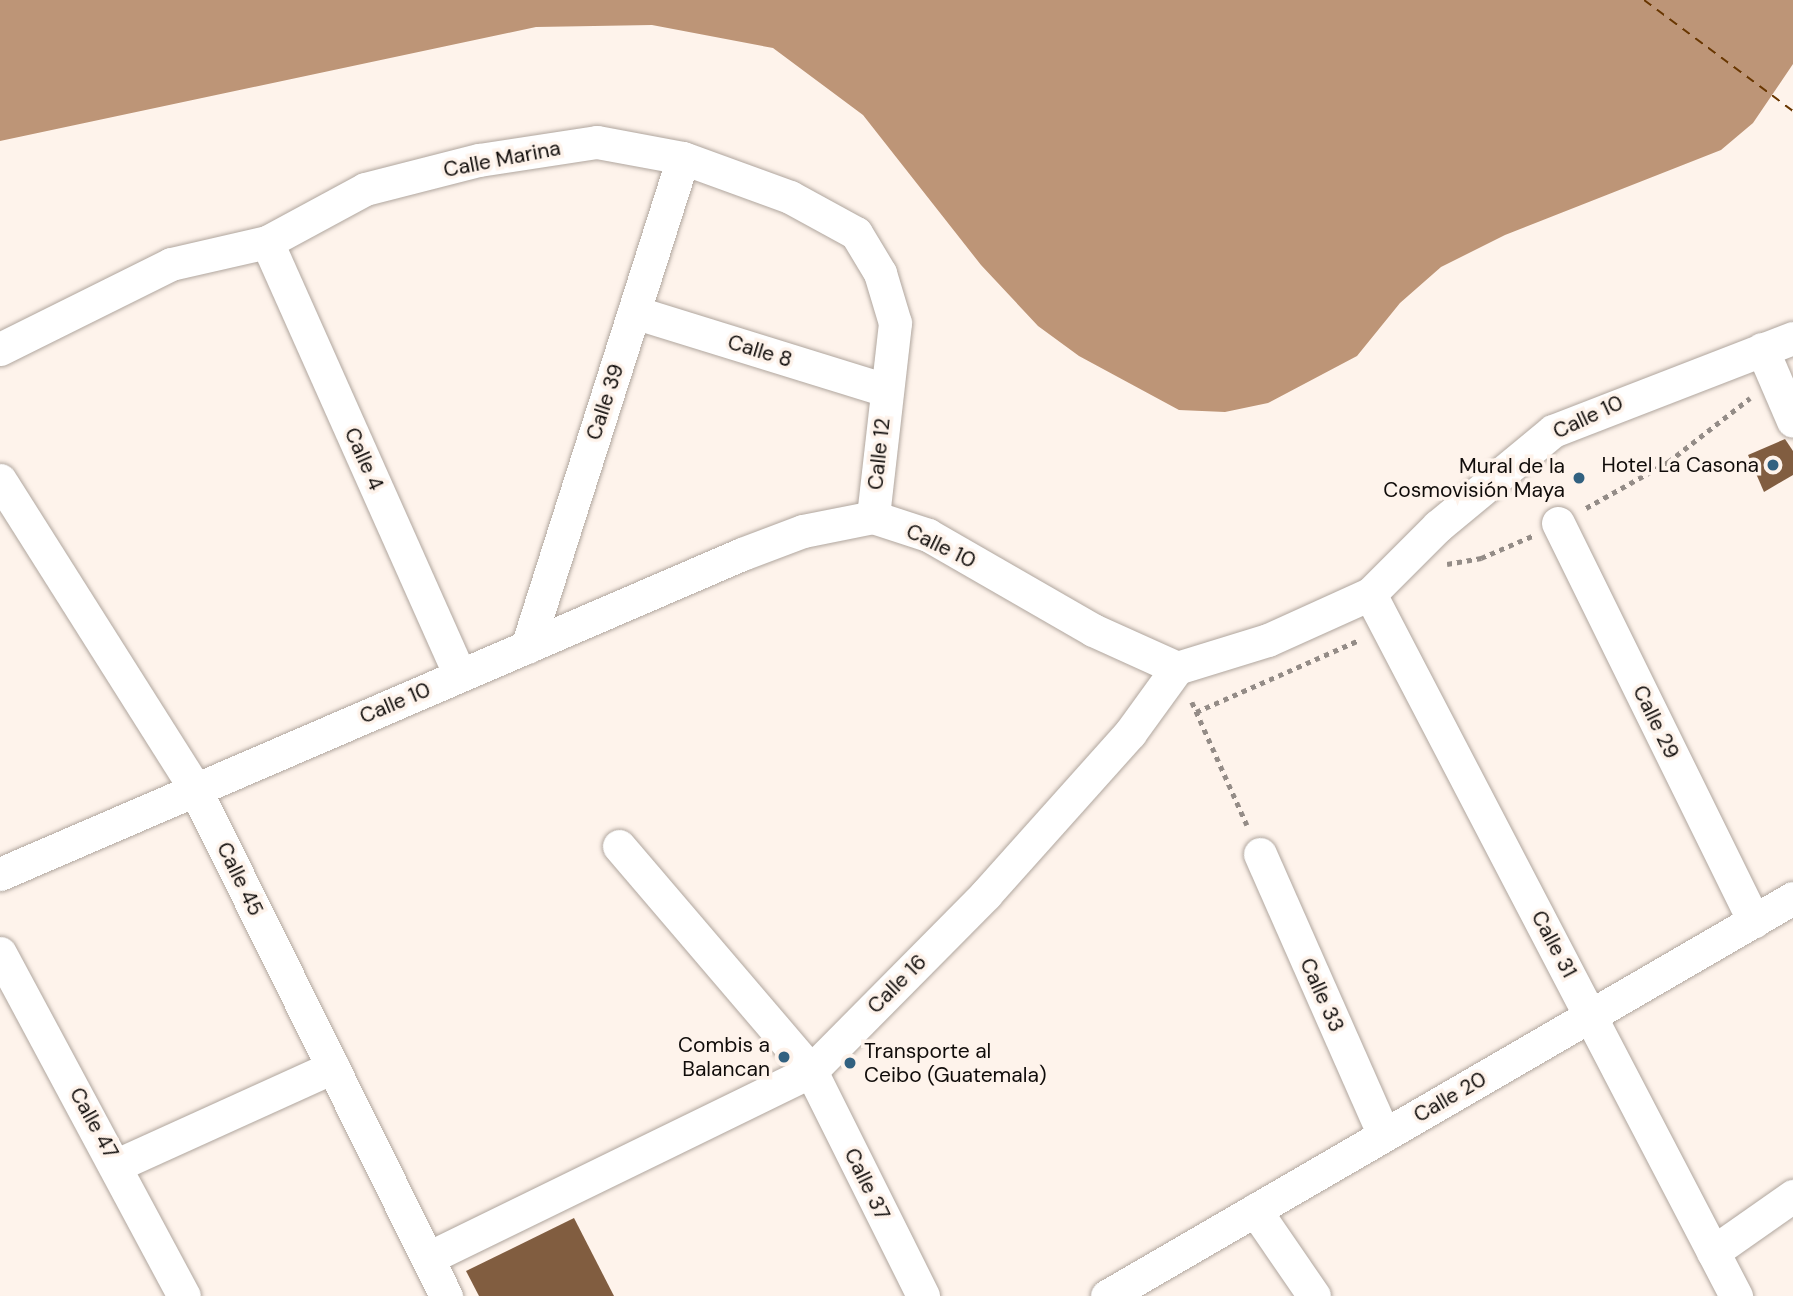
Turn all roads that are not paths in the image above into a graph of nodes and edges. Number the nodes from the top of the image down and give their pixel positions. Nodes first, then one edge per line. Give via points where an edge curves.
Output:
1 (683, 158) junction
2 (267, 242) junction
3 (634, 312) junction
4 (1793, 338) edge
5 (0, 349) edge
6 (1768, 363) junction
7 (886, 390) junction
8 (1793, 421) edge
9 (0, 481) edge
10 (873, 517) junction
11 (1558, 523) road end
12 (1370, 594) junction
13 (527, 647) junction
14 (1177, 668) junction
15 (460, 676) junction
16 (195, 789) junction
17 (619, 846) dead end
18 (1260, 854) road end
19 (0, 874) edge
20 (1793, 898) edge
21 (1754, 920) junction
22 (0, 953) edge
23 (1592, 1015) junction
24 (333, 1068) junction
25 (811, 1071) junction
26 (1384, 1135) junction
27 (117, 1165) junction
28 (1793, 1196) edge
29 (1255, 1210) junction
30 (1713, 1252) junction
31 (428, 1258) junction
32 (184, 1296) edge
33 (446, 1296) edge
34 (923, 1296) edge
35 (1107, 1296) edge
36 (1314, 1296) edge
37 (1736, 1296) edge

1 - 2 street, Calle Marina via 597,142 479,160 365,189
1 - 3 street, Calle 39
1 - 7 street, Calle Marina via 790,197 856,233 880,274 895,323
2 - 5 street, Calle Marina via 171,264
2 - 15 street, Calle 4
3 - 7 street, Calle 8
3 - 13 street, Calle 39
4 - 6 street, Calle 10
6 - 8 street
6 - 12 street, Calle 10 via 1553,431 1438,526
7 - 10 street, Calle 12
9 - 16 street, Calle 45
10 - 13 street, Calle 10 via 803,531
10 - 14 street, Calle 10 via 928,535 1093,630
11 - 21 street, Calle 29
12 - 14 street, Calle 10 via 1268,640
12 - 23 street, Calle 31
13 - 15 street, Calle 10
14 - 25 street, Calle 16 via 1130,733 986,894
15 - 16 street, Calle 10
16 - 19 street, Calle 10
16 - 24 street, Calle 45
17 - 25 street, Calle 37
18 - 26 street, Calle 33
20 - 21 street, Calle 20
21 - 23 street, Calle 20
22 - 27 street, Calle 47
23 - 26 street, Calle 20
23 - 30 street, Calle 31
24 - 27 street
24 - 31 street, Calle 45
25 - 31 street, Calle 16
25 - 34 street, Calle 37
26 - 29 street, Calle 20
27 - 32 street, Calle 47
28 - 30 street
29 - 35 street, Calle 20
29 - 36 street
30 - 37 street, Calle 31
31 - 33 street, Calle 45

